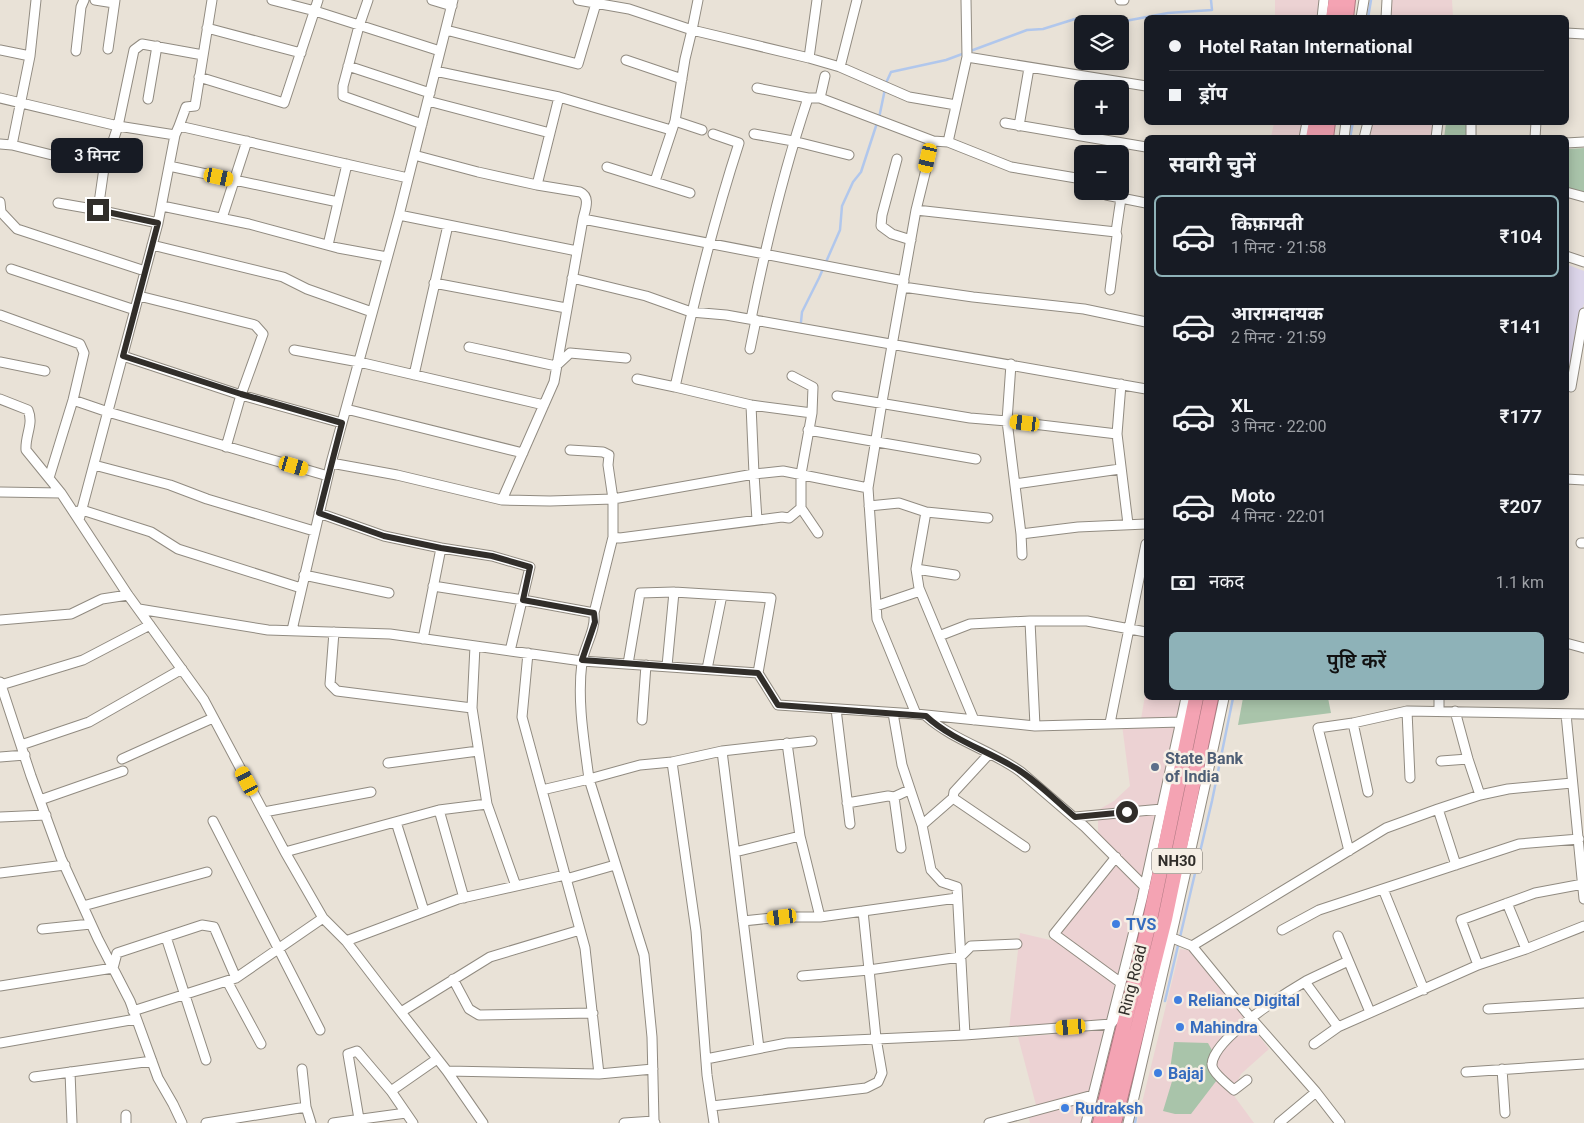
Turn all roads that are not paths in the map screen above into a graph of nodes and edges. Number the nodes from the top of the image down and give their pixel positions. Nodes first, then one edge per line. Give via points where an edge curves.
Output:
1 (36, 0) edge
2 (84, 0) edge
3 (94, 0) edge
4 (212, 0) edge
5 (318, 0) edge
6 (368, 0) edge
7 (432, 0) edge
8 (578, 0) edge
9 (698, 0) edge
10 (817, 0) edge
11 (857, 0) edge
12 (966, 0) edge
13 (1324, 0) edge
14 (1336, 0) edge
15 (1348, 0) edge
16 (1364, 0) edge
17 (1387, 0) edge
18 (277, 1) edge
19 (114, 2) edge
20 (597, 2) edge
21 (453, 3) edge
22 (315, 10) junction
23 (1322, 15) edge
24 (1334, 15) edge
25 (1346, 15) edge
26 (1362, 15) edge
27 (1386, 15) edge
28 (360, 25) junction
29 (207, 28) junction
30 (446, 30) junction
31 (692, 30) junction
32 (1569, 33) edge
33 (1584, 34) edge
34 (157, 46) junction
35 (108, 49) dead end
36 (0, 50) edge
37 (76, 51) dead end
38 (440, 51) junction
39 (301, 53) junction
40 (203, 55) junction
41 (30, 56) junction
42 (967, 57) junction
43 (809, 58) junction
44 (626, 60) dead end
45 (348, 66) junction
46 (840, 67) junction
47 (1029, 68) junction
48 (435, 71) junction
49 (825, 76) dead end
50 (199, 77) junction
51 (682, 79) junction
52 (1144, 86) edge
53 (757, 88) dead end
54 (429, 97) junction
55 (559, 97) junction
56 (0, 98) edge
57 (808, 98) junction
58 (820, 98) junction
59 (148, 99) dead end
60 (20, 103) junction
61 (956, 105) junction
62 (1004, 123) dead end
63 (422, 124) junction
64 (118, 126) junction
65 (179, 126) junction
66 (673, 126) junction
67 (1019, 126) junction
68 (702, 130) dead end
69 (550, 134) junction
70 (713, 134) dead end
71 (754, 134) dead end
72 (175, 135) junction
73 (247, 141) junction
74 (793, 141) junction
75 (933, 141) junction
76 (948, 142) junction
77 (1584, 142) edge
78 (1569, 143) edge
79 (0, 144) edge
80 (12, 145) junction
81 (1144, 147) edge
82 (414, 155) junction
83 (849, 156) dead end
84 (897, 159) dead end
85 (347, 164) junction
86 (169, 166) junction
87 (607, 167) dead end
88 (104, 168) junction
89 (408, 178) junction
90 (1074, 178) edge
91 (234, 180) junction
92 (655, 181) junction
93 (537, 185) junction
94 (1569, 193) edge
95 (690, 194) dead end
96 (1584, 197) edge
97 (1120, 200) edge
98 (1129, 200) edge
99 (0, 202) edge
100 (338, 202) junction
101 (58, 203) dead end
102 (1144, 203) edge
103 (162, 206) junction
104 (98, 210) junction
105 (916, 210) junction
106 (399, 215) junction
107 (222, 218) junction
108 (583, 219) junction
109 (158, 223) junction
110 (448, 225) junction
111 (1116, 232) junction
112 (911, 240) junction
113 (709, 243) junction
114 (152, 245) junction
115 (328, 245) junction
116 (577, 251) junction
117 (764, 253) junction
118 (387, 257) junction
119 (1569, 257) edge
120 (1584, 262) edge
121 (11, 269) dead end
122 (145, 271) junction
123 (572, 278) junction
124 (434, 283) junction
125 (903, 284) junction
126 (1110, 290) dead end
127 (139, 296) junction
128 (566, 308) junction
129 (135, 310) junction
130 (372, 312) junction
131 (691, 312) junction
132 (1584, 314) edge
133 (0, 315) edge
134 (753, 319) junction
135 (1144, 322) edge
136 (1581, 341) edge
137 (892, 344) junction
138 (469, 347) dead end
139 (750, 349) dead end
140 (294, 350) dead end
141 (123, 356) junction
142 (626, 358) dead end
143 (0, 362) edge
144 (359, 362) junction
145 (1011, 364) junction
146 (556, 366) junction
147 (45, 371) dead end
148 (414, 375) junction
149 (792, 376) dead end
150 (637, 379) dead end
151 (1121, 384) junction
152 (1569, 386) edge
153 (675, 387) junction
154 (1144, 389) edge
155 (241, 394) junction
156 (837, 396) dead end
157 (0, 399) edge
158 (73, 400) junction
159 (882, 402) junction
160 (544, 405) junction
161 (751, 405) junction
162 (346, 409) junction
163 (108, 412) junction
164 (812, 413) junction
165 (1007, 421) junction
166 (342, 423) junction
167 (808, 430) junction
168 (1116, 434) junction
169 (875, 443) junction
170 (226, 447) junction
171 (570, 450) dead end
172 (523, 453) junction
173 (976, 459) dead end
174 (331, 463) junction
175 (94, 464) junction
176 (1120, 469) junction
177 (754, 474) junction
178 (801, 474) junction
179 (328, 476) junction
180 (49, 478) junction
181 (1569, 479) edge
182 (1584, 480) edge
183 (1015, 484) junction
184 (868, 488) junction
185 (0, 492) edge
186 (61, 493) junction
187 (613, 499) junction
188 (502, 500) junction
189 (869, 506) junction
190 (802, 508) junction
191 (72, 509) junction
192 (82, 510) junction
193 (926, 512) junction
194 (319, 513) junction
195 (988, 518) dead end
196 (79, 520) junction
197 (757, 520) junction
198 (1128, 524) junction
199 (1144, 524) edge
200 (314, 531) junction
201 (818, 533) dead end
202 (1021, 534) junction
203 (613, 537) junction
204 (441, 548) junction
205 (1144, 554) edge
206 (1022, 555) dead end
207 (916, 569) junction
208 (304, 575) junction
209 (955, 575) dead end
210 (433, 586) junction
211 (302, 588) junction
212 (920, 591) junction
213 (674, 592) junction
214 (389, 593) dead end
215 (128, 595) junction
216 (722, 595) junction
217 (523, 600) junction
218 (876, 606) junction
219 (139, 609) junction
220 (594, 613) junction
221 (0, 620) edge
222 (1030, 621) junction
223 (150, 625) junction
224 (1130, 628) junction
225 (292, 630) junction
226 (334, 632) junction
227 (1144, 632) edge
228 (939, 636) junction
229 (423, 639) junction
230 (1569, 644) edge
231 (475, 646) junction
232 (1584, 648) edge
233 (510, 650) junction
234 (528, 653) junction
235 (582, 660) junction
236 (628, 664) junction
237 (646, 665) junction
238 (667, 666) junction
239 (707, 669) junction
240 (182, 670) junction
241 (758, 673) junction
242 (0, 684) edge
243 (2, 696) edge
244 (1186, 700) edge
245 (1196, 700) edge
246 (1211, 700) edge
247 (1224, 700) edge
248 (1439, 700) edge
249 (472, 708) junction
250 (836, 709) junction
251 (1407, 711) junction
252 (1439, 711) junction
253 (1455, 711) junction
254 (894, 712) junction
255 (916, 714) junction
256 (1566, 714) junction
257 (1584, 714) edge
258 (926, 716) junction
259 (213, 718) junction
260 (642, 720) dead end
261 (974, 720) junction
262 (1181, 722) junction
263 (1353, 723) junction
264 (1110, 724) junction
265 (1035, 726) junction
266 (812, 741) dead end
267 (787, 743) junction
268 (21, 746) junction
269 (478, 751) junction
270 (722, 752) junction
271 (989, 754) junction
272 (25, 755) junction
273 (0, 756) edge
274 (122, 759) dead end
275 (1468, 759) junction
276 (672, 762) junction
277 (1441, 762) dead end
278 (388, 763) dead end
279 (123, 771) dead end
280 (589, 778) junction
281 (1410, 778) dead end
282 (1572, 783) junction
283 (542, 790) junction
284 (909, 790) junction
285 (371, 792) dead end
286 (1368, 792) dead end
287 (1480, 795) junction
288 (894, 796) junction
289 (953, 798) junction
290 (40, 800) junction
291 (847, 803) junction
292 (487, 804) junction
293 (1162, 809) junction
294 (1438, 809) junction
295 (439, 810) junction
296 (264, 812) junction
297 (46, 815) junction
298 (0, 817) edge
299 (1075, 817) junction
300 (213, 822) dead end
301 (396, 822) junction
302 (850, 824) dead end
303 (922, 825) junction
304 (800, 836) junction
305 (1579, 839) junction
306 (1026, 847) dead end
307 (901, 848) dead end
308 (1349, 850) junction
309 (285, 852) junction
310 (735, 852) junction
311 (1116, 857) junction
312 (65, 865) junction
313 (615, 865) junction
314 (1456, 865) junction
315 (207, 872) dead end
316 (0, 873) edge
317 (565, 877) junction
318 (1583, 884) edge
319 (516, 886) junction
320 (1145, 887) junction
321 (1383, 889) junction
322 (464, 898) junction
323 (957, 898) junction
324 (1584, 899) edge
325 (1507, 904) junction
326 (83, 906) junction
327 (424, 911) junction
328 (863, 912) junction
329 (324, 918) junction
330 (820, 918) junction
331 (743, 922) junction
332 (91, 924) junction
333 (1584, 926) edge
334 (42, 929) dead end
335 (580, 930) junction
336 (1282, 930) dead end
337 (1338, 936) dead end
338 (166, 937) junction
339 (346, 941) junction
340 (1181, 941) junction
341 (1017, 944) dead end
342 (279, 949) junction
343 (1526, 949) junction
344 (960, 957) junction
345 (1348, 961) junction
346 (1478, 965) junction
347 (113, 968) junction
348 (869, 970) junction
349 (802, 976) dead end
350 (232, 979) junction
351 (453, 980) junction
352 (1305, 982) junction
353 (1121, 983) junction
354 (0, 986) edge
355 (1424, 990) junction
356 (184, 994) junction
357 (1130, 999) junction
358 (1584, 1003) edge
359 (1488, 1009) dead end
360 (401, 1012) junction
361 (1370, 1012) junction
362 (593, 1013) junction
363 (135, 1015) junction
364 (1250, 1018) junction
365 (1111, 1024) junction
366 (1338, 1026) junction
367 (1143, 1029) junction
368 (320, 1030) dead end
369 (965, 1035) junction
370 (876, 1038) junction
371 (0, 1043) edge
372 (261, 1044) dead end
373 (1314, 1044) dead end
374 (759, 1048) junction
375 (437, 1059) junction
376 (706, 1059) junction
377 (206, 1060) dead end
378 (152, 1062) junction
379 (1584, 1064) edge
380 (302, 1069) dead end
381 (1502, 1069) junction
382 (653, 1070) junction
383 (447, 1071) junction
384 (70, 1072) junction
385 (1466, 1072) dead end
386 (599, 1074) junction
387 (34, 1077) dead end
388 (1247, 1080) dead end
389 (392, 1091) junction
390 (1316, 1092) junction
391 (1093, 1096) junction
392 (712, 1106) junction
393 (306, 1107) junction
394 (406, 1113) junction
395 (1505, 1113) dead end
396 (359, 1119) junction
397 (654, 1122) edge
398 (72, 1123) edge
399 (182, 1123) edge
400 (206, 1123) edge
401 (311, 1123) edge
402 (333, 1123) edge
403 (413, 1123) edge
404 (483, 1123) edge
405 (624, 1123) edge
406 (714, 1123) edge
407 (989, 1123) edge
408 (1086, 1123) edge
409 (1100, 1123) edge
410 (1114, 1123) edge
411 (1128, 1123) edge
412 (1279, 1123) edge
413 (1340, 1123) edge

1 - 41 street
2 - 37 street
3 - 19 street
4 - 29 street
5 - 22 street
6 - 28 street
7 - 21 street
8 - 20 street
9 - 31 street
10 - 43 street
11 - 46 street
12 - 42 street
13 - 23 street
14 - 24 highway
15 - 25 highway
16 - 26 street
17 - 27 street
18 - 22 street
19 - 35 street
20 - 30 street via 578,64
20 - 31 street
21 - 30 street
22 - 28 street
22 - 39 street
28 - 38 street
28 - 45 street
29 - 39 street
29 - 40 street
30 - 38 street
31 - 43 street
31 - 51 street
32 - 33 street
34 - 40 street
34 - 59 street
34 - 64 street via 142,44 134,50
36 - 41 street
38 - 48 street
39 - 50 street via 284,103
40 - 50 street
41 - 60 street
42 - 47 street
42 - 61 street
43 - 46 street
44 - 51 street
45 - 54 street
45 - 63 street via 343,96
46 - 61 street via 909,97
47 - 52 street
47 - 67 street
48 - 54 street
48 - 55 street
49 - 58 street
50 - 65 street via 195,106 186,107
51 - 66 street
53 - 57 street
54 - 63 street
54 - 69 street
55 - 66 street
55 - 69 street
56 - 60 street
57 - 58 street
57 - 74 street
58 - 75 street
60 - 64 street
60 - 80 street
61 - 76 street
62 - 67 street
63 - 82 street
64 - 72 street
64 - 88 street
65 - 72 street
65 - 73 street
66 - 68 street
66 - 92 street
67 - 81 street
69 - 93 street
70 - 113 street via 739,143
71 - 74 street
72 - 86 street
73 - 85 street
73 - 91 street
74 - 83 street
74 - 117 street
75 - 76 street
75 - 105 street
76 - 90 street via 1011,166
77 - 78 street
79 - 80 street
80 - 88 street
82 - 89 street
82 - 93 street
84 - 112 street via 882,214 882,226 892,234
85 - 89 street
85 - 100 street
86 - 91 street
86 - 103 street
87 - 92 street
88 - 104 street
89 - 106 street
91 - 100 street
91 - 107 street
92 - 95 street
93 - 108 street via 585,194
94 - 96 street
97 - 111 street
98 - 102 street
99 - 122 street via 1,212 17,229
100 - 115 street
101 - 104 street
103 - 107 street
103 - 109 street
104 - 109 street
105 - 111 street
105 - 112 street
106 - 110 street
106 - 118 street
107 - 115 street
108 - 113 street
108 - 116 street
109 - 114 street
110 - 116 street
110 - 124 street
111 - 126 street
112 - 125 street
113 - 117 street
113 - 131 street
114 - 122 street
114 - 130 street via 284,277 307,289
115 - 118 street
116 - 123 street
117 - 125 street
117 - 134 street
118 - 130 street
119 - 120 street
121 - 129 street
122 - 127 street
123 - 128 street
123 - 131 street via 646,296
124 - 128 street
124 - 148 street
125 - 135 street via 973,297 1084,309
125 - 137 street
127 - 129 street
127 - 155 street via 256,326 262,334
128 - 146 street
129 - 141 street
130 - 144 street
131 - 134 street
131 - 153 street
132 - 136 street
133 - 158 street via 80,344 84,353
134 - 137 street
134 - 139 street
136 - 152 street
137 - 145 street
137 - 159 street
138 - 146 street
140 - 144 street
141 - 155 street
141 - 163 street
142 - 146 street via 570,353
143 - 147 street
144 - 148 street
144 - 162 street
145 - 151 street
145 - 165 street
146 - 160 street via 554,382
148 - 160 street
149 - 164 street via 813,387
150 - 153 street
151 - 154 street
151 - 168 street
153 - 161 street
155 - 166 street
155 - 170 street
156 - 159 street
157 - 180 street via 28,410 32,418 26,450
158 - 163 street
158 - 180 street
159 - 165 street via 970,418
159 - 169 street
160 - 172 street
161 - 164 street
161 - 177 street
162 - 166 street
162 - 172 street
163 - 170 street
163 - 175 street
164 - 167 street
165 - 168 street
165 - 183 street
166 - 174 street
167 - 169 street
167 - 178 street
168 - 176 street
169 - 173 street
169 - 184 street
170 - 179 street
171 - 187 street via 609,455
172 - 188 street
174 - 179 street
174 - 188 street
175 - 192 street
175 - 200 street
176 - 183 street
176 - 198 street
177 - 178 street via 783,471
177 - 187 street
177 - 197 street
178 - 184 street
178 - 190 street
179 - 194 street
180 - 186 street
181 - 182 street
183 - 202 street
184 - 189 street
185 - 186 street
186 - 191 street
187 - 188 street
187 - 203 street
189 - 193 street via 899,503
189 - 218 street
190 - 197 street via 790,518
190 - 201 street
191 - 192 street
191 - 196 street
192 - 196 street
192 - 211 street via 151,532 178,549
193 - 195 street
193 - 207 street
194 - 200 street
194 - 204 street via 384,536
196 - 215 street
197 - 203 street
198 - 199 street
198 - 202 street
200 - 208 street
202 - 206 street
203 - 220 street
204 - 210 street
204 - 217 street via 492,556 530,567
205 - 224 street
207 - 209 street
207 - 212 street
208 - 211 street
208 - 214 street
210 - 217 street
210 - 229 street
211 - 225 street
212 - 218 street
212 - 228 street
213 - 216 street
213 - 236 street via 640,593
213 - 238 street
215 - 219 street
215 - 221 street via 102,599 71,614
216 - 239 street
216 - 241 street via 771,598
217 - 220 street
217 - 233 street
218 - 255 street via 877,619
219 - 223 street
219 - 225 street via 268,630
220 - 235 street via 595,622
222 - 224 street via 1087,621
222 - 228 street via 970,624
222 - 265 street
223 - 240 street
223 - 242 street via 83,660
224 - 227 street
224 - 264 street
225 - 226 street
226 - 229 street
226 - 249 street via 330,684 337,691
228 - 261 street
229 - 231 street
230 - 232 street
231 - 233 street
231 - 249 street
233 - 234 street
234 - 235 street
234 - 283 street via 522,717
235 - 236 street
235 - 280 street via 580,710
236 - 237 street
237 - 238 street
237 - 260 street
238 - 239 street
239 - 241 street
240 - 259 street
240 - 268 street via 89,722
241 - 250 street via 778,705
242 - 243 street
243 - 268 street
244 - 262 street
245 - 357 highway, Ring Road / NH30 via 1151,915
246 - 367 highway, Ring Road / NH30
247 - 340 street via 1203,795
248 - 252 street
249 - 269 street
250 - 254 street
250 - 291 street
251 - 252 street
251 - 263 street
251 - 281 street
252 - 253 street
253 - 256 street
253 - 275 street
254 - 255 street
254 - 284 street
255 - 258 street
256 - 257 street
256 - 282 street
258 - 261 street
258 - 271 street via 938,727
259 - 274 street
259 - 296 street
261 - 265 street
262 - 264 street
262 - 293 street
263 - 286 street
263 - 308 street via 1318,728
264 - 265 street
266 - 267 street
267 - 270 street
267 - 304 street
268 - 272 street
269 - 278 street
269 - 292 street
270 - 276 street
270 - 310 street
271 - 289 street via 954,792
271 - 299 street via 1013,766
272 - 273 street
272 - 290 street
275 - 277 street
275 - 287 street
276 - 280 street via 640,765
276 - 376 street via 696,931
279 - 290 street
280 - 283 street
280 - 313 street
282 - 287 street
282 - 305 street
283 - 317 street
284 - 288 street
284 - 303 street
285 - 296 street
287 - 294 street
288 - 291 street
288 - 307 street
289 - 303 street
289 - 306 street
290 - 297 street
291 - 302 street
292 - 295 street
292 - 319 street
293 - 299 street
293 - 320 street
294 - 308 street via 1378,832
294 - 314 street
295 - 301 street
295 - 322 street
296 - 309 street
297 - 298 street
297 - 312 street
299 - 311 street
300 - 342 street
301 - 309 street
301 - 327 street
303 - 323 street via 931,870 942,882 957,887
304 - 310 street
304 - 330 street
305 - 314 street via 1519,844
305 - 318 street
308 - 340 street
309 - 329 street
310 - 331 street
311 - 320 street
311 - 353 street via 1054,934
312 - 316 street
312 - 326 street
313 - 317 street
313 - 382 street via 644,955
314 - 321 street
315 - 326 street
317 - 319 street
317 - 335 street
318 - 324 street
318 - 325 street via 1535,893
319 - 322 street
320 - 353 street
321 - 336 street via 1319,910
321 - 355 street
322 - 327 street
323 - 328 street
323 - 344 street
325 - 343 street
325 - 346 street via 1461,920
326 - 332 street
327 - 339 street
328 - 330 street
328 - 348 street
329 - 339 street
329 - 342 street
330 - 331 street via 782,917
331 - 374 street
332 - 334 street
332 - 347 street
333 - 343 street
335 - 351 street via 490,957
335 - 362 street
337 - 345 street
338 - 347 street via 117,953
338 - 350 street via 202,925 214,927
338 - 356 street
339 - 360 street
340 - 364 street
340 - 367 street
341 - 344 street via 971,946
342 - 350 street
342 - 368 street
343 - 346 street
344 - 348 street
344 - 369 street
345 - 352 street
345 - 361 street
346 - 355 street
347 - 354 street
347 - 363 street
348 - 349 street
348 - 370 street
350 - 356 street
350 - 372 street
351 - 360 street
351 - 362 street via 469,1009 479,1015
352 - 364 street
352 - 366 street
353 - 365 street
355 - 361 street
356 - 363 street
356 - 377 street
357 - 365 street
357 - 409 highway, Ring Road / NH30
358 - 359 street
360 - 375 street
361 - 366 street
362 - 386 street
363 - 371 street
363 - 378 street
364 - 388 street via 1223,1042 1211,1066 1234,1090
364 - 390 street
365 - 369 street
365 - 391 street
366 - 373 street
367 - 410 highway, Ring Road / NH30
367 - 411 street
369 - 370 street
370 - 374 street via 787,1043
370 - 392 street via 882,1073 878,1082 866,1088
374 - 376 street
375 - 383 street
375 - 389 street
376 - 392 street
378 - 384 street
378 - 399 street
379 - 381 street
380 - 393 street
381 - 385 street
381 - 395 street
382 - 386 street
382 - 397 street
383 - 386 street
383 - 404 street
384 - 387 street
384 - 398 street
389 - 394 street
389 - 396 street via 357,1051 348,1054
390 - 412 street
390 - 413 street
391 - 407 street
391 - 408 street
392 - 406 street
393 - 400 street
393 - 401 street
394 - 396 street
394 - 403 street
396 - 402 street
397 - 405 street

